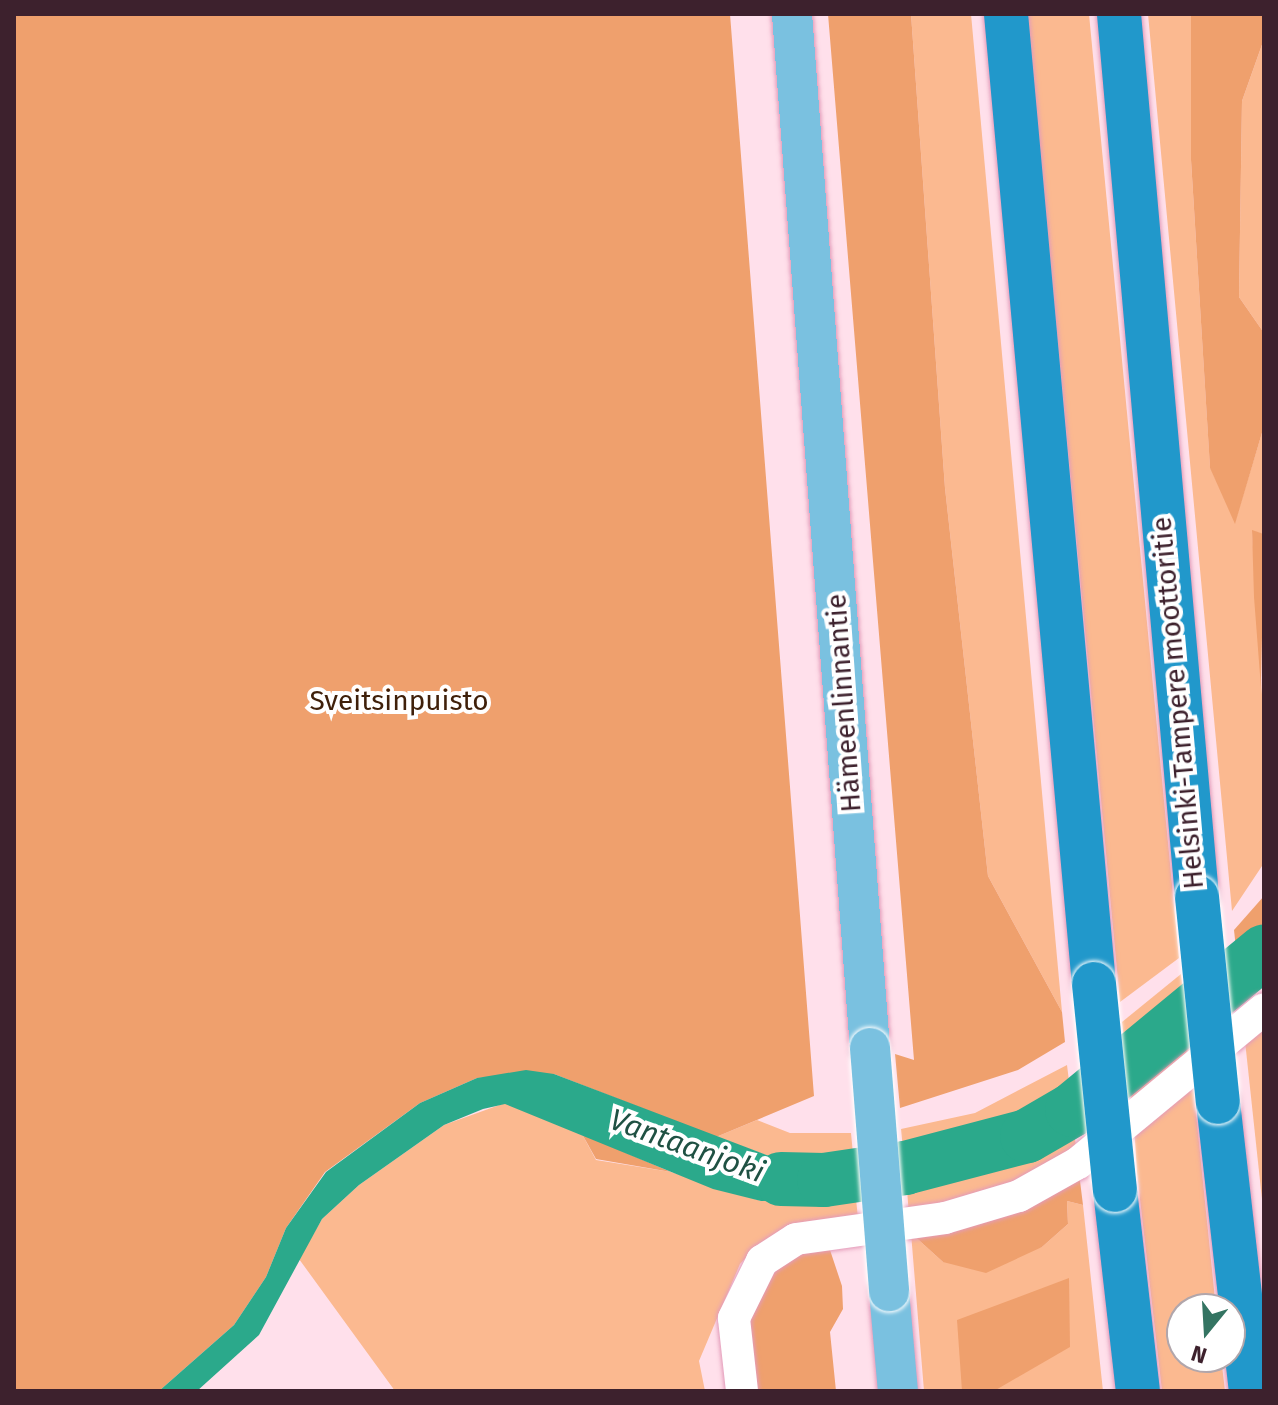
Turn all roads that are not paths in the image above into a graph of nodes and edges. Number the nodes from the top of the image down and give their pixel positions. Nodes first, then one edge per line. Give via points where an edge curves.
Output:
1 (792, 14) edge
2 (1006, 14) edge
3 (1119, 14) edge
4 (1264, 1009) edge
5 (742, 1391) edge
6 (898, 1391) edge
7 (1138, 1391) edge
8 (1251, 1391) edge

1 - 6 main road, Hämeenlinnantie, bridge
2 - 7 highway, bridge via 1094,984
3 - 8 highway, Helsinki-Tampere moottoritie, bridge via 1197,897
4 - 5 lane via 1078,1163 1019,1196 945,1218 796,1239 762,1261 734,1318

